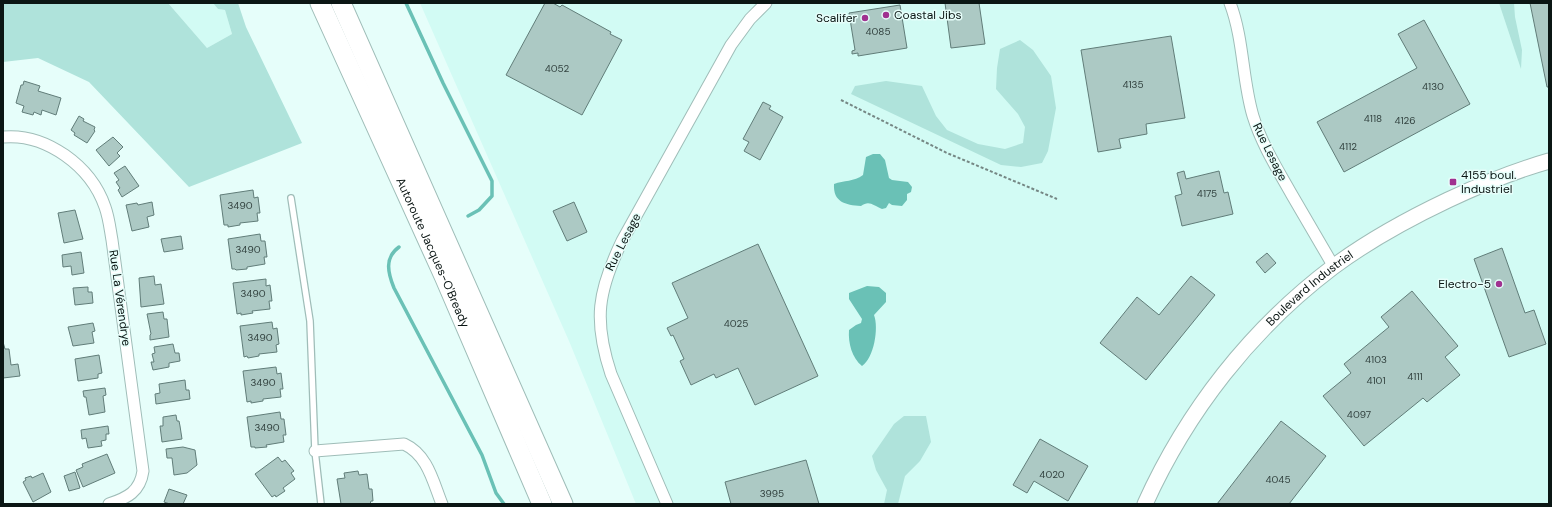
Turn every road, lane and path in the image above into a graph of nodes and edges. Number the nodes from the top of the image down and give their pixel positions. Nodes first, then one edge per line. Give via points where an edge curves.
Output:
1 (316, 3) edge
2 (320, 3) edge
3 (342, 3) edge
4 (766, 3) edge
5 (1230, 3) edge
6 (328, 21) junction
7 (841, 100) dead end
8 (3, 137) edge
9 (1549, 161) edge
10 (291, 198) dead end
11 (1057, 199) dead end
12 (1334, 267) junction
13 (316, 451) junction
14 (109, 504) edge
15 (322, 504) edge
16 (442, 504) edge
17 (542, 504) edge
18 (563, 504) edge
19 (667, 504) edge
20 (1145, 504) edge

1 - 6 highway
2 - 6 highway, Autoroute Jacques-O'Bready
3 - 18 highway, Autoroute Jacques-O'Bready
4 - 19 street, Rue Lesage via 750,19 731,45 622,241 607,274 603,290 600,325 610,374
5 - 12 street, Rue Lesage via 1239,31 1253,116 1277,170
6 - 17 highway, Autoroute Jacques-O'Bready
7 - 11 path via 947,153
8 - 14 street, Rue La Vérendrye via 33,139 64,154 89,178 105,207 112,240 143,472 136,490 125,498
9 - 12 main road, Boulevard Industriel via 1486,183 1433,207
10 - 13 lane via 310,321
12 - 20 main road, Boulevard Industriel via 1284,310 1228,368 1184,431
13 - 15 lane
13 - 16 street via 404,444 421,456

